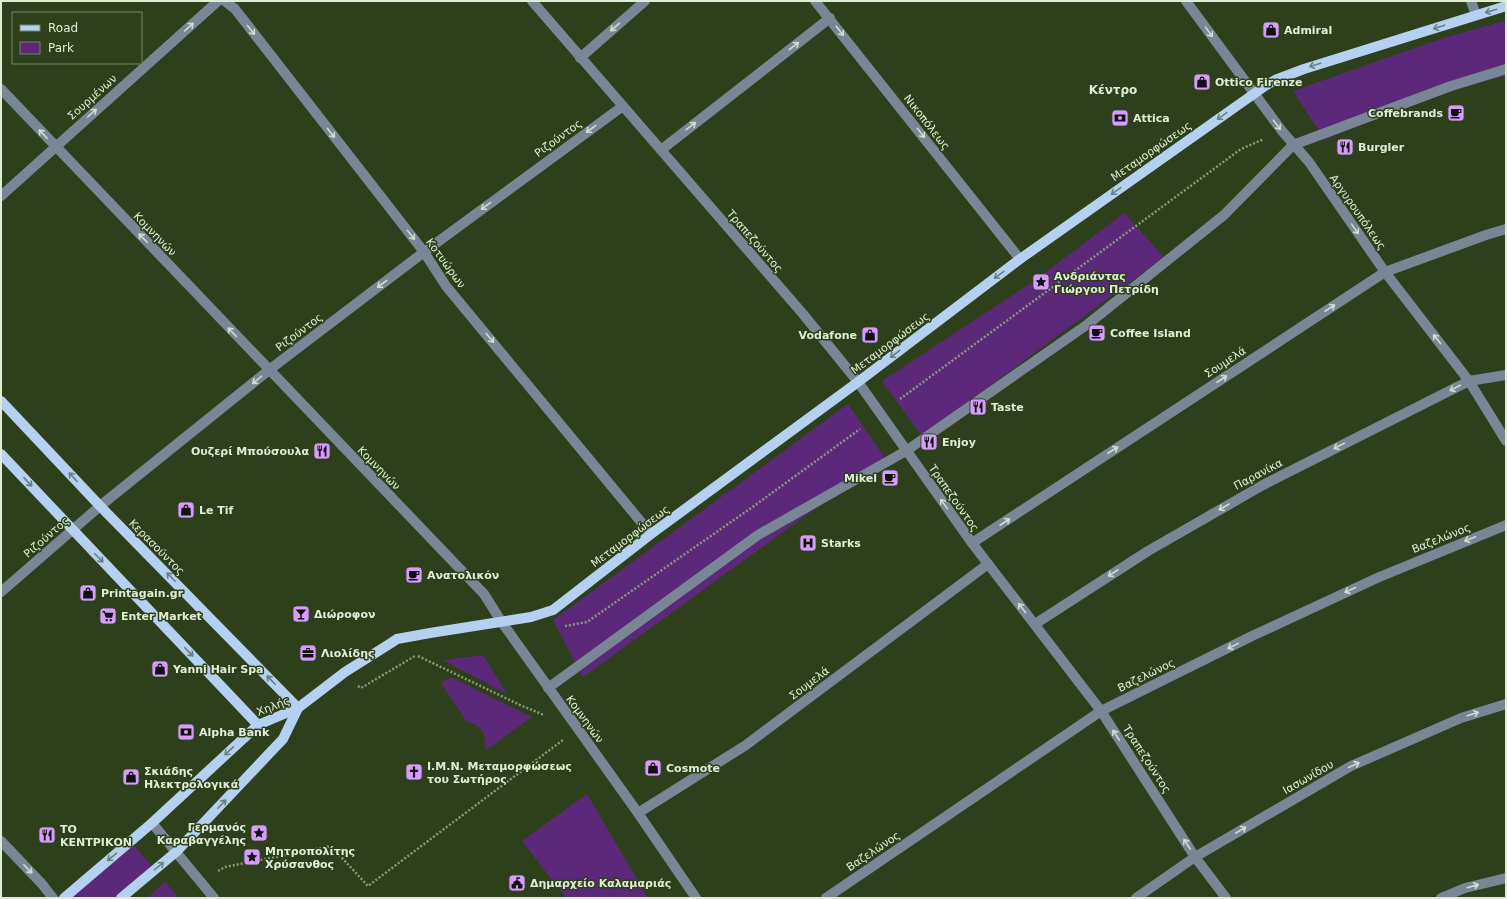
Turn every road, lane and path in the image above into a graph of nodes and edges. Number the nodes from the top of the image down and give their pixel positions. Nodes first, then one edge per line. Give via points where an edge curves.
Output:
1 (218, 1) edge
2 (225, 1) edge
3 (532, 1) edge
4 (645, 1) edge
5 (815, 1) edge
6 (1186, 1) edge
7 (1471, 1) edge
8 (1506, 6) edge
9 (1476, 15) junction
10 (830, 18) junction
11 (580, 58) junction
12 (1506, 69) edge
13 (1, 89) edge
14 (1254, 94) junction
15 (623, 106) junction
16 (1282, 131) junction
17 (1293, 145) junction
18 (56, 146) junction
19 (661, 150) junction
20 (1, 196) edge
21 (1506, 229) edge
22 (424, 252) junction
23 (1020, 259) junction
24 (1385, 272) junction
25 (269, 370) junction
26 (1506, 375) edge
27 (1469, 380) junction
28 (858, 382) junction
29 (900, 399) dead end
30 (1, 401) edge
31 (1506, 441) edge
32 (906, 451) junction
33 (1, 454) edge
34 (100, 506) junction
35 (1506, 525) edge
36 (72, 530) junction
37 (651, 534) junction
38 (972, 543) junction
39 (988, 564) junction
40 (1, 592) edge
41 (501, 621) junction
42 (1035, 624) junction
43 (391, 643) junction
44 (548, 688) junction
45 (1506, 704) edge
46 (298, 708) junction
47 (1101, 711) junction
48 (258, 725) junction
49 (578, 729) junction
50 (638, 813) junction
51 (152, 823) junction
52 (1, 841) edge
53 (176, 852) junction
54 (1196, 857) junction
55 (225, 867) dead end
56 (1506, 878) edge
57 (53, 898) edge
58 (64, 898) edge
59 (121, 898) edge
60 (214, 898) edge
61 (696, 898) edge
62 (826, 898) edge
63 (1136, 898) edge
64 (1226, 898) edge
65 (1441, 898) edge

18 -> 1 street, Σουρμένων
2 -> 22 street, Κοτυώρων via 234,9
3 - 11 street, Τραπεζούντος
4 -> 11 street
5 - 10 street, Νικοπόλεως
6 -> 14 street, Αργυρουπόλεως
7 - 9 street
8 -> 9 main road, Μεταμορφώσεως
9 -> 14 main road, Μεταμορφώσεως via 1304,68 1276,80
19 -> 10 street
10 -> 23 street, Νικοπόλεως
11 - 15 street, Τραπεζούντος
12 - 17 street via 1451,86
18 -> 13 street, Κομνηνών
14 -> 16 street, Αργυρουπόλεως
14 -> 23 main road, Μεταμορφώσεως
15 - 19 street, Τραπεζούντος
15 -> 22 street, Ριζούντος
16 - 17 street, Αργυρουπόλεως
16 - 29 path via 1241,149
17 -> 24 street, Αργυρουπόλεως via 1309,162
17 - 32 street via 1224,215 1088,324
18 - 20 street, Σουρμένων
25 -> 18 street, Κομνηνών
19 - 28 street, Τραπεζούντος
21 - 24 street, Σουμελά
22 -> 25 street, Ριζούντος
22 -> 37 street, Κοτυώρων via 446,286
23 -> 28 main road, Μεταμορφώσεως
27 -> 24 street, Αργυρουπόλεως
38 -> 24 street, Σουμελά
25 -> 34 street, Ριζούντος
25 - 41 street, Κομνηνών via 484,594
26 - 27 street, Παρανίκα
27 - 31 street, Αργυρουπόλεως
27 -> 42 street, Παρανίκα via 1256,488 1148,550
28 - 32 street, Τραπεζούντος
28 - 37 main road, Μεταμορφώσεως
34 -> 30 main road, Κερασούντος
38 -> 32 street, Τραπεζούντος
32 - 44 street via 758,535
33 -> 36 main road
34 - 36 street, Ριζούντος
46 -> 34 main road, Κερασούντος
35 -> 47 street, Βαζελώνος via 1370,581
36 - 40 street, Ριζούντος
36 -> 48 main road
37 - 41 main road, Μεταμορφώσεως via 553,610
38 - 39 street, Τραπεζούντος
42 -> 39 street, Τραπεζούντος
39 - 50 street, Σουμελά via 746,745
41 - 43 main road, Μεταμορφώσεως via 430,632 397,639
41 - 44 street, Κομνηνών
42 - 47 street, Τραπεζούντος
43 - 46 main road, Μεταμορφώσεως via 345,672
43 - 49 path via 520,705
44 - 49 street, Κομνηνών
54 -> 45 street, Ιασωνίδου via 1351,766 1461,718
46 - 48 main road, Χηλής
53 -> 46 main road, Χηλής via 283,739
54 -> 47 street, Τραπεζούντος
47 - 62 street, Βαζελώνος
48 -> 51 main road, Χηλής
49 - 50 street, Κομνηνών
49 - 55 path via 368,886 331,846
50 - 61 street, Κομνηνών
51 - 53 street
51 -> 58 main road, Χηλής
52 -> 57 street
59 -> 53 main road, Χηλής
53 - 60 street
54 - 63 street, Ιασωνίδου
54 - 64 street, Τραπεζούντος
65 -> 56 street via 1465,888

